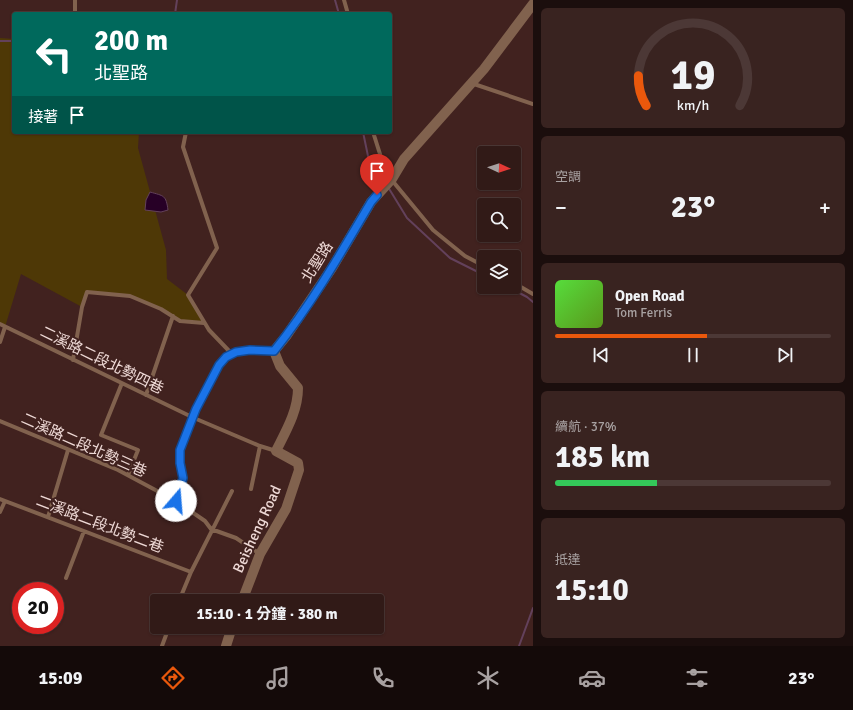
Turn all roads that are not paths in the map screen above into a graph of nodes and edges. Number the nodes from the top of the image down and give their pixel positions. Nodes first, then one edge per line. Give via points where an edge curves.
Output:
1 (75, 0) edge
2 (344, 0) edge
3 (533, 4) edge
4 (75, 12) edge
5 (347, 12) edge
6 (471, 83) junction
7 (533, 104) edge
8 (186, 134) edge
9 (374, 134) edge
10 (388, 183) junction
11 (477, 262) edge
12 (521, 287) edge
13 (533, 294) edge
14 (173, 316) junction
15 (204, 323) junction
16 (0, 324) edge
17 (5, 327) junction
18 (0, 342) edge
19 (274, 351) junction
20 (232, 354) junction
21 (73, 360) junction
22 (122, 383) junction
23 (146, 395) junction
24 (194, 418) junction
25 (0, 421) edge
26 (260, 446) junction
27 (68, 450) junction
28 (276, 451) junction
29 (128, 476) junction
30 (251, 489) dead end
31 (232, 491) dead end
32 (2, 500) edge
33 (176, 501) junction
34 (0, 512) edge
35 (48, 517) junction
36 (212, 529) junction
37 (84, 531) junction
38 (260, 554) junction
39 (191, 572) junction
40 (66, 578) dead end
41 (182, 594) edge
42 (245, 594) edge
43 (166, 634) edge
44 (230, 634) edge
45 (162, 646) edge
46 (226, 646) edge

1 - 4 lane
2 - 5 lane
3 - 6 street, 北聖路
6 - 7 lane
6 - 10 street, 北聖路 via 404,159
8 - 15 lane via 183,147 217,248 188,295
9 - 10 lane
10 - 11 lane via 433,230 465,256
10 - 19 street, 北聖路 via 371,202 332,268
12 - 13 lane
14 - 15 lane via 180,321
14 - 21 lane via 130,296 87,292
14 - 23 lane
15 - 20 lane
16 - 17 lane, 二溪路二段北勢四巷
17 - 18 lane
17 - 21 lane, 二溪路二段北勢四巷
19 - 20 lane via 250,350
19 - 28 street via 280,366 298,388 291,423
20 - 24 lane via 219,365 196,409
21 - 22 lane, 二溪路二段北勢四巷
22 - 23 lane, 二溪路二段北勢四巷
22 - 29 lane via 101,435 138,450
23 - 24 lane, 二溪路二段北勢四巷
24 - 26 lane
24 - 33 lane via 180,450 183,478
25 - 27 lane, 二溪路二段北勢三巷
26 - 28 lane
26 - 30 lane
27 - 29 lane, 二溪路二段北勢三巷
27 - 35 lane
28 - 38 street, Beisheng Road via 298,463 299,470 286,509
29 - 33 lane, 二溪路二段北勢三巷
31 - 36 lane
32 - 34 lane
32 - 35 lane, 二溪路二段北勢二巷
33 - 36 lane, 二溪路二段北勢三巷 via 205,521
35 - 37 lane, 二溪路二段北勢二巷
36 - 38 lane, 二溪路二段北勢三巷 via 236,538
36 - 39 lane
37 - 39 lane, 二溪路二段北勢二巷
37 - 40 lane
38 - 42 street, Beisheng Road
39 - 41 lane
43 - 45 lane
44 - 46 street

